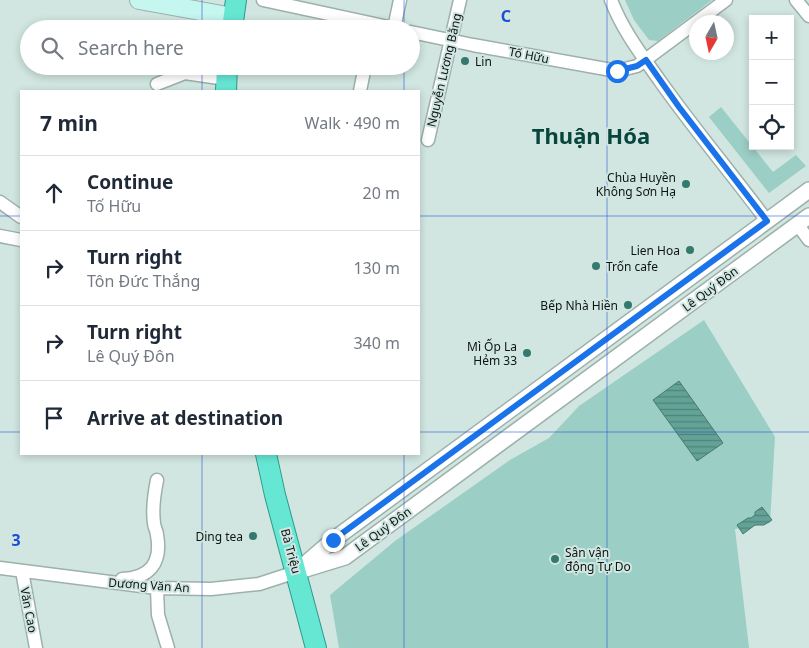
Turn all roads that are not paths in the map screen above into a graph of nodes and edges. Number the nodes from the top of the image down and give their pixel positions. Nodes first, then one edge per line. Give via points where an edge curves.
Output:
1 (140, 0) edge
2 (263, 0) edge
3 (400, 0) edge
4 (460, 0) edge
5 (611, 0) edge
6 (726, 0) edge
7 (796, 0) edge
8 (234, 15) edge
9 (809, 16) edge
10 (348, 20) edge
11 (397, 20) edge
12 (420, 34) edge
13 (451, 40) junction
14 (646, 60) junction
15 (180, 75) edge
16 (199, 75) edge
17 (363, 75) edge
18 (226, 79) edge
19 (157, 84) dead end
20 (360, 90) edge
21 (428, 140) dead end
22 (809, 190) edge
23 (0, 202) edge
24 (0, 214) edge
25 (20, 216) edge
26 (20, 217) edge
27 (803, 220) edge
28 (767, 221) junction
29 (0, 236) edge
30 (779, 237) junction
31 (20, 240) edge
32 (809, 240) edge
33 (518, 404) junction
34 (531, 420) junction
35 (266, 455) edge
36 (157, 480) dead end
37 (0, 568) edge
38 (22, 571) junction
39 (296, 572) junction
40 (102, 582) junction
41 (156, 588) junction
42 (36, 648) edge
43 (168, 648) edge
44 (316, 648) edge

1 - 8 main road
2 - 10 street
3 - 11 street
4 - 13 street, Nguyễn Lương Bằng
5 - 14 street via 620,23
6 - 14 street, Tố Hữu
7 - 9 street
12 - 13 street, Tố Hữu
13 - 14 street, Tố Hữu via 617,71
13 - 21 street, Nguyễn Lương Bằng
14 - 28 street
15 - 19 street
16 - 18 street
17 - 20 street
22 - 28 street, Lê Quý Đôn
23 - 25 street
24 - 26 street
27 - 30 street, Lê Quý Đôn
27 - 32 street
28 - 30 street
28 - 33 street, Lê Quý Đôn
29 - 31 street
30 - 34 street, Lê Quý Đôn
33 - 34 street
33 - 39 street, Lê Quý Đôn via 333,540
34 - 39 street, Lê Quý Đôn via 345,556
35 - 39 highway, Bà Triệu
36 - 40 street via 153,501 157,558 153,566 136,578
37 - 38 street, Dương Văn An
38 - 40 street, Dương Văn An
38 - 42 street, Văn Cao
39 - 41 street, Dương Văn An via 259,584 211,589
39 - 44 highway, Bà Triệu
40 - 41 street, Dương Văn An
41 - 43 street via 158,615

